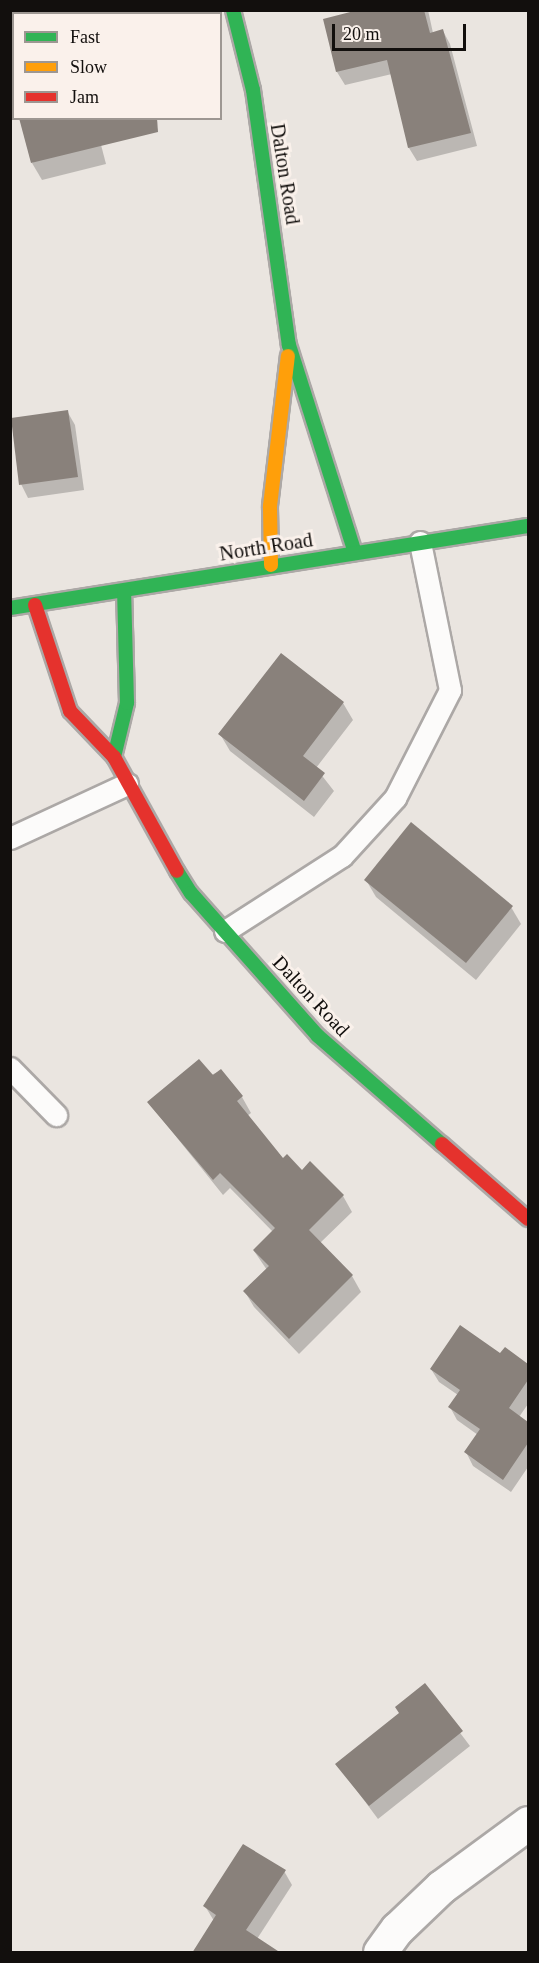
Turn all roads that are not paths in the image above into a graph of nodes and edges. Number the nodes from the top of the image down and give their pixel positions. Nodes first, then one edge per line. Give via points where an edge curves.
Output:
1 (233, 10) edge
2 (289, 345) junction
3 (528, 526) edge
4 (420, 542) junction
5 (355, 553) junction
6 (271, 565) junction
7 (124, 592) junction
8 (35, 605) junction
9 (10, 608) edge
10 (114, 757) junction
11 (127, 784) junction
12 (10, 838) edge
13 (225, 931) junction
14 (10, 1068) edge
15 (56, 1115) dead end
16 (528, 1219) edge
17 (528, 1822) edge
18 (380, 1953) edge

1 - 2 street, Dalton Road via 253,90
2 - 5 street, Dalton Road
2 - 6 street, Dalton Road via 270,506
3 - 4 street, North Road
4 - 5 street, North Road
4 - 13 lane via 450,690 395,798 342,856
5 - 6 street, North Road
6 - 7 street, North Road
7 - 8 street, North Road
7 - 10 street via 127,703
8 - 9 street, North Road
8 - 10 street, Dalton Road via 70,711
10 - 11 street, Dalton Road
11 - 12 lane
11 - 13 street, Dalton Road via 191,893
13 - 16 street, Dalton Road via 318,1036
14 - 15 lane
17 - 18 street via 441,1887 398,1929

